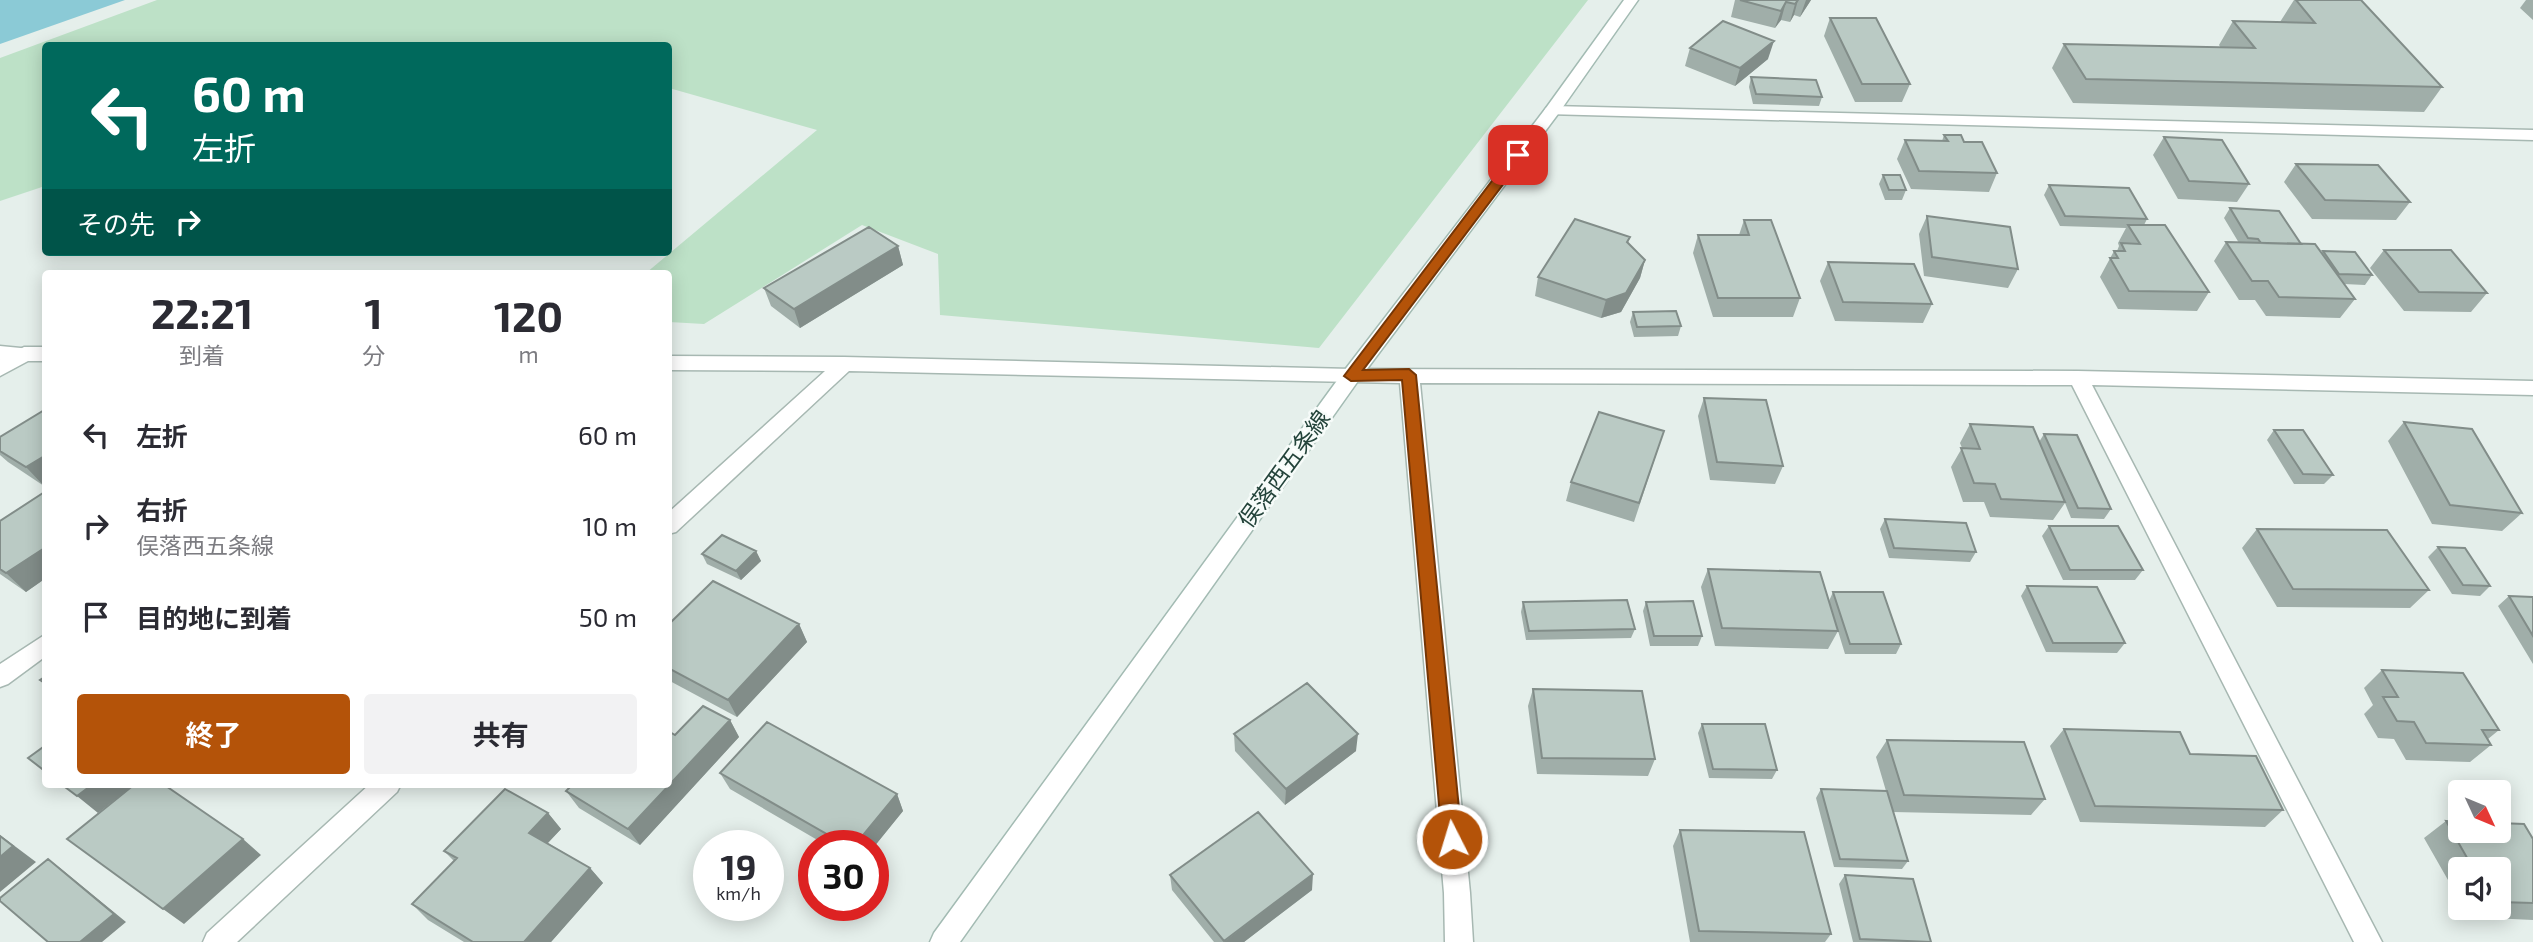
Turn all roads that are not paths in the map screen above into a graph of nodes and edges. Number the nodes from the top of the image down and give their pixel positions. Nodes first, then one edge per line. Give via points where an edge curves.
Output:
1 (1632, 0) edge
2 (1552, 111) junction
3 (2533, 135) edge
4 (0, 353) edge
5 (24, 354) junction
6 (42, 354) edge
7 (672, 363) edge
8 (844, 364) junction
9 (0, 369) edge
10 (1409, 375) junction
11 (1351, 376) junction
12 (2078, 378) junction
13 (2533, 388) edge
14 (672, 522) edge
15 (42, 646) edge
16 (0, 677) edge
17 (384, 788) edge
18 (217, 942) edge
19 (944, 942) edge
20 (1459, 942) edge
21 (2368, 942) edge

1 - 2 street, 俣落西五条線
2 - 3 street
2 - 11 street, 俣落西五条線
4 - 5 street
5 - 6 street
5 - 9 street
7 - 8 street
8 - 11 street
8 - 14 street
10 - 11 street
10 - 12 street
10 - 20 street
11 - 19 street, 俣落西五条線
12 - 13 street
12 - 21 street
15 - 16 street
17 - 18 street

